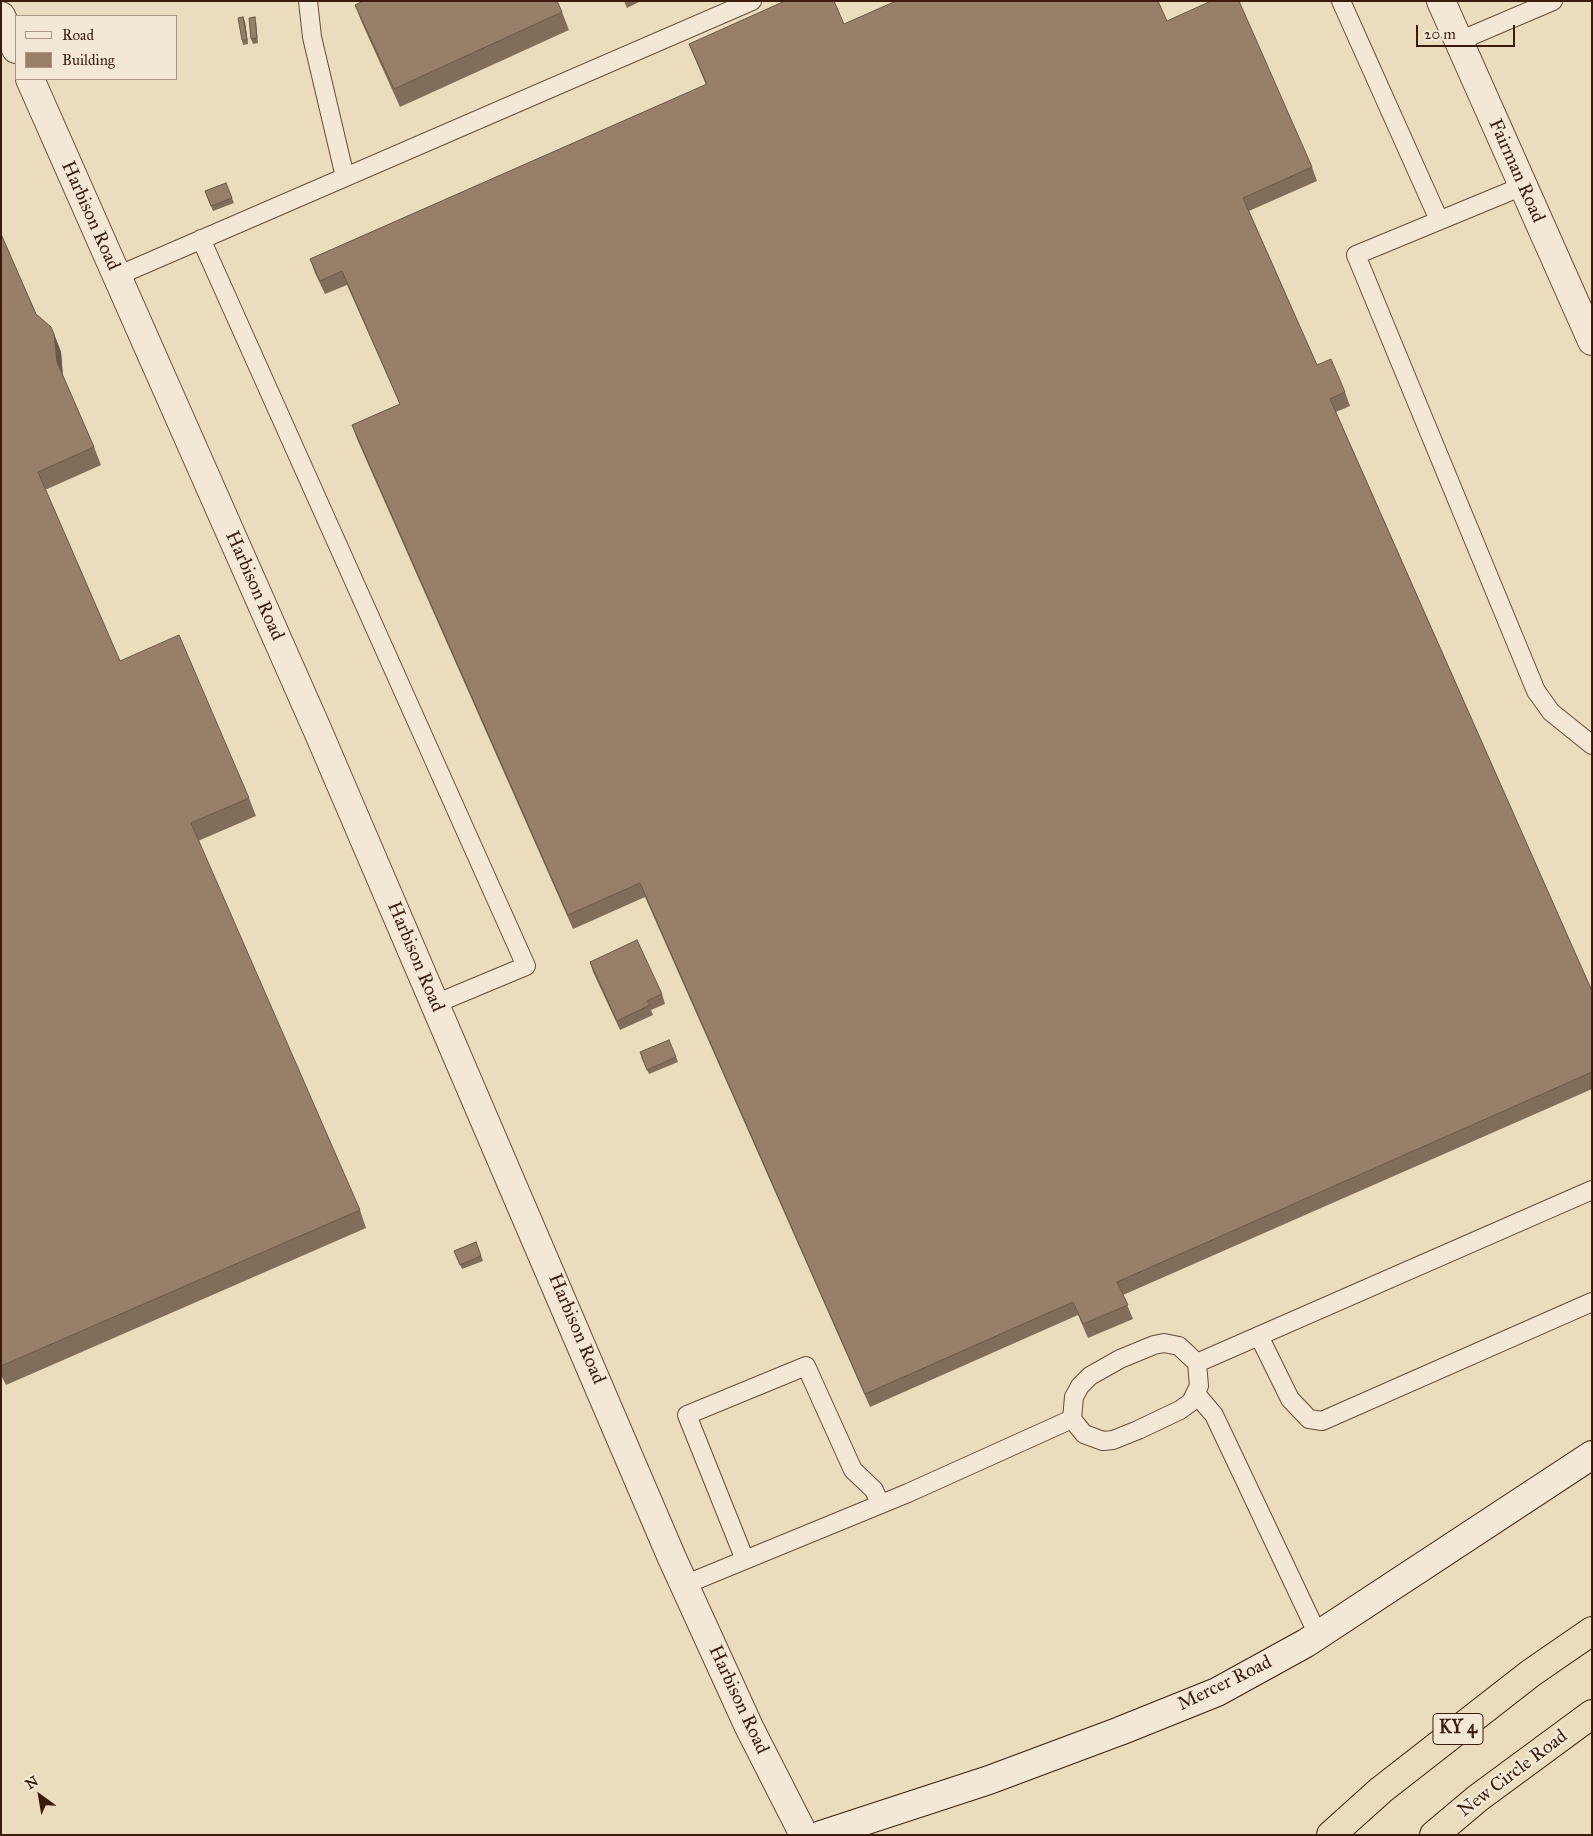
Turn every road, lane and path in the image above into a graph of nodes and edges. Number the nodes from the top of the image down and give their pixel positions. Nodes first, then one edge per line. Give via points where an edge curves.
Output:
1 (308, 1) edge
2 (752, 1) edge
3 (1341, 1) edge
4 (1441, 1) edge
5 (1553, 1) edge
6 (1, 16) edge
7 (1459, 41) junction
8 (15, 47) edge
9 (30, 80) edge
10 (345, 177) junction
11 (1523, 186) junction
12 (1440, 220) junction
13 (201, 239) junction
14 (117, 276) junction
15 (1592, 341) edge
16 (1592, 745) edge
17 (435, 1004) junction
18 (1592, 1190) edge
19 (1592, 1302) edge
20 (1259, 1336) junction
21 (1197, 1363) junction
22 (1197, 1394) junction
23 (1072, 1419) junction
24 (1592, 1455) edge
25 (880, 1504) junction
26 (745, 1560) junction
27 (684, 1585) junction
28 (1592, 1631) edge
29 (1318, 1635) junction
30 (1592, 1714) edge
31 (804, 1835) edge
32 (820, 1835) edge
33 (1331, 1835) edge
34 (1434, 1835) edge

1 - 10 lane via 312,37
2 - 10 lane
3 - 12 lane
4 - 7 street, Fairman Road
5 - 7 lane
6 - 8 street
7 - 11 street, Fairman Road
9 - 14 street, Harbison Road
10 - 13 lane
11 - 12 lane
11 - 15 street, Fairman Road
12 - 16 lane via 1356,255 1536,691 1550,712
13 - 14 lane
13 - 17 lane via 526,966
14 - 17 street, Harbison Road
17 - 27 street, Harbison Road
18 - 20 lane
19 - 20 lane via 1322,1421 1309,1419 1290,1399
20 - 21 lane
21 - 22 lane via 1200,1379
21 - 23 lane via 1179,1346 1164,1343 1120,1359 1090,1376 1080,1386 1074,1397
22 - 23 lane via 1180,1410 1113,1440 1104,1441 1084,1434
22 - 29 lane via 1214,1415
23 - 25 lane
24 - 29 street, Mercer Road
25 - 26 lane
25 - 26 lane via 874,1490 853,1470 806,1366 687,1414
26 - 27 lane
27 - 31 street, Harbison Road via 749,1727
28 - 33 highway, KY 4 via 1531,1672 1381,1790
29 - 32 street, Mercer Road via 1217,1692 1120,1732 989,1780
30 - 34 highway, New Circle Road via 1478,1798

